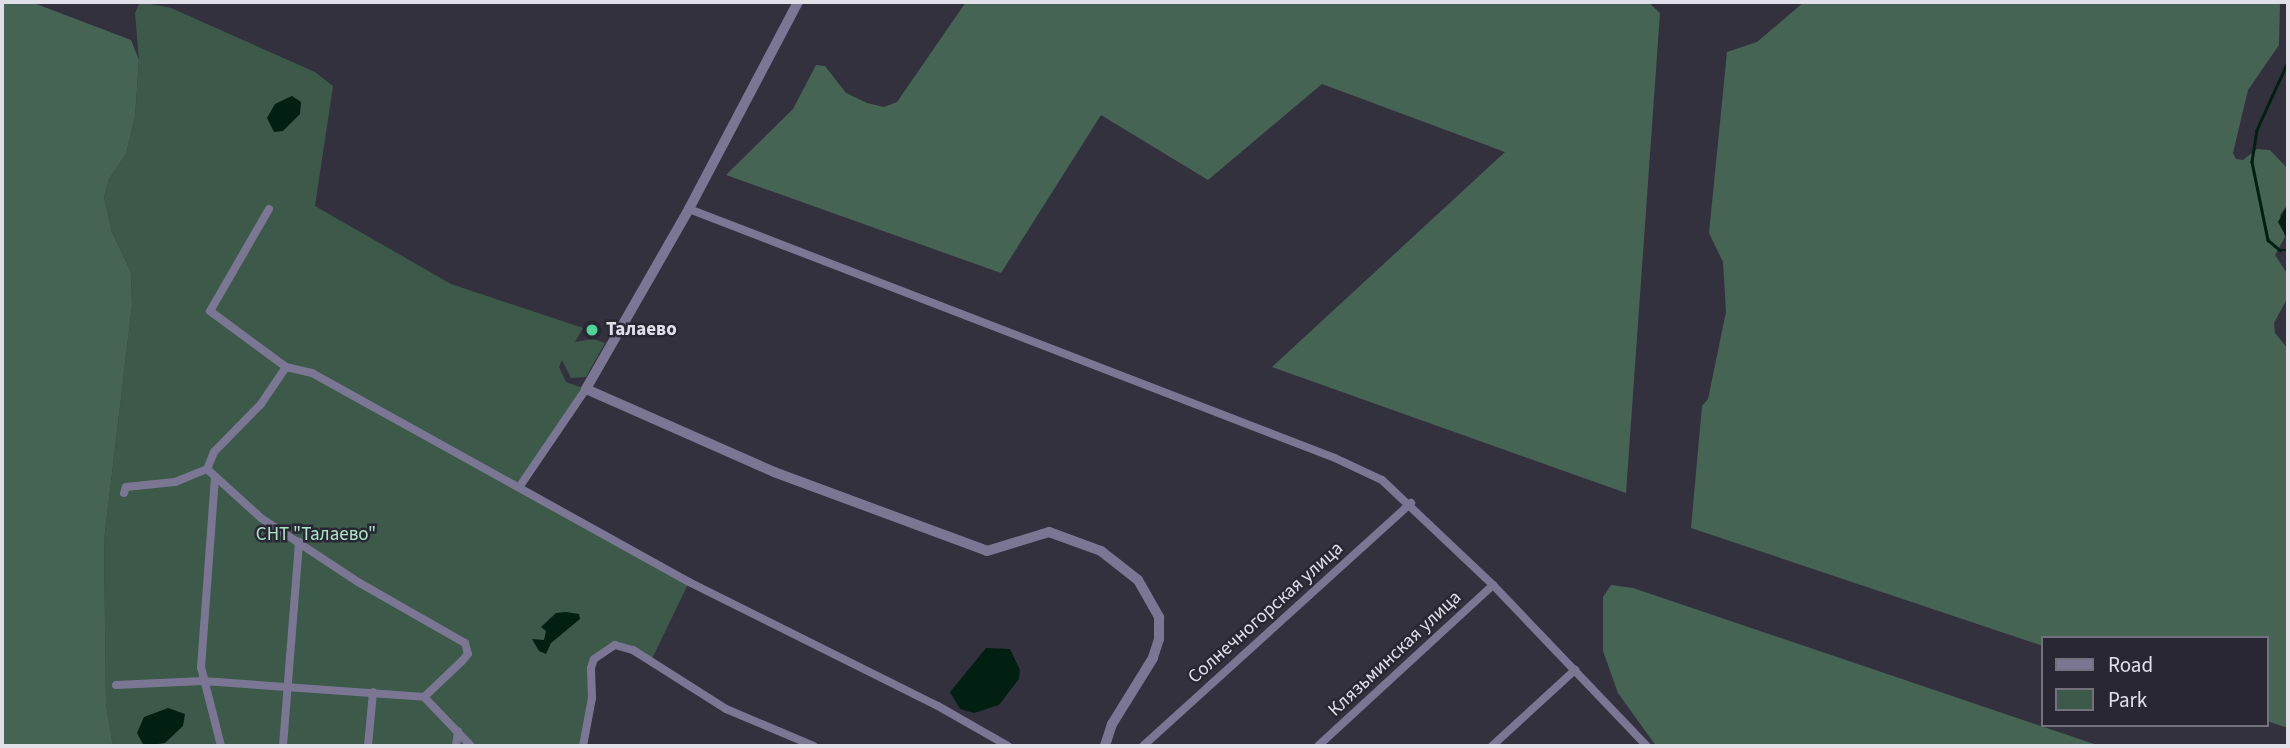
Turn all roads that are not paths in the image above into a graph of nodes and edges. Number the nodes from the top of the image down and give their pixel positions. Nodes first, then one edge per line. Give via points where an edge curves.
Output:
1 (799, 2) edge
2 (269, 209) dead end
3 (690, 209) junction
4 (286, 367) junction
5 (586, 389) junction
6 (207, 469) junction
7 (215, 477) junction
8 (520, 486) junction
9 (124, 493) dead end
10 (1411, 503) junction
11 (299, 542) junction
12 (1493, 585) junction
13 (1575, 670) junction
14 (203, 681) junction
15 (116, 685) dead end
16 (287, 687) junction
17 (373, 692) junction
18 (425, 696) junction
19 (458, 731) junction
20 (221, 746) edge
21 (283, 746) edge
22 (368, 746) edge
23 (456, 746) edge
24 (471, 746) edge
25 (583, 746) edge
26 (814, 746) edge
27 (1008, 746) edge
28 (1105, 746) edge
29 (1143, 746) edge
30 (1318, 746) edge
31 (1492, 746) edge
32 (1647, 746) edge

1 - 3 street
2 - 4 street via 210,311
3 - 5 street
3 - 10 street via 1335,458 1382,480
4 - 6 street via 261,404 214,452
4 - 8 street via 312,373
5 - 8 street
5 - 28 street via 774,472 987,551 1049,531 1087,544 1124,568 1151,596 1159,617 1159,639
6 - 7 street
6 - 9 street via 175,482 126,487
7 - 11 street via 254,512
7 - 14 street
8 - 27 street via 689,582
10 - 12 street
10 - 29 street, Солнечногорская улица
11 - 16 street
11 - 18 street via 465,643 468,654 462,662
12 - 13 street
12 - 30 street, Клязьминская улица
13 - 31 street
13 - 32 street
14 - 15 street
14 - 16 street
14 - 20 street
16 - 17 street
16 - 21 street
17 - 18 street
17 - 22 street
18 - 19 street
19 - 23 street
19 - 24 street
25 - 26 street via 592,698 591,668 594,659 615,645 633,650 726,709

